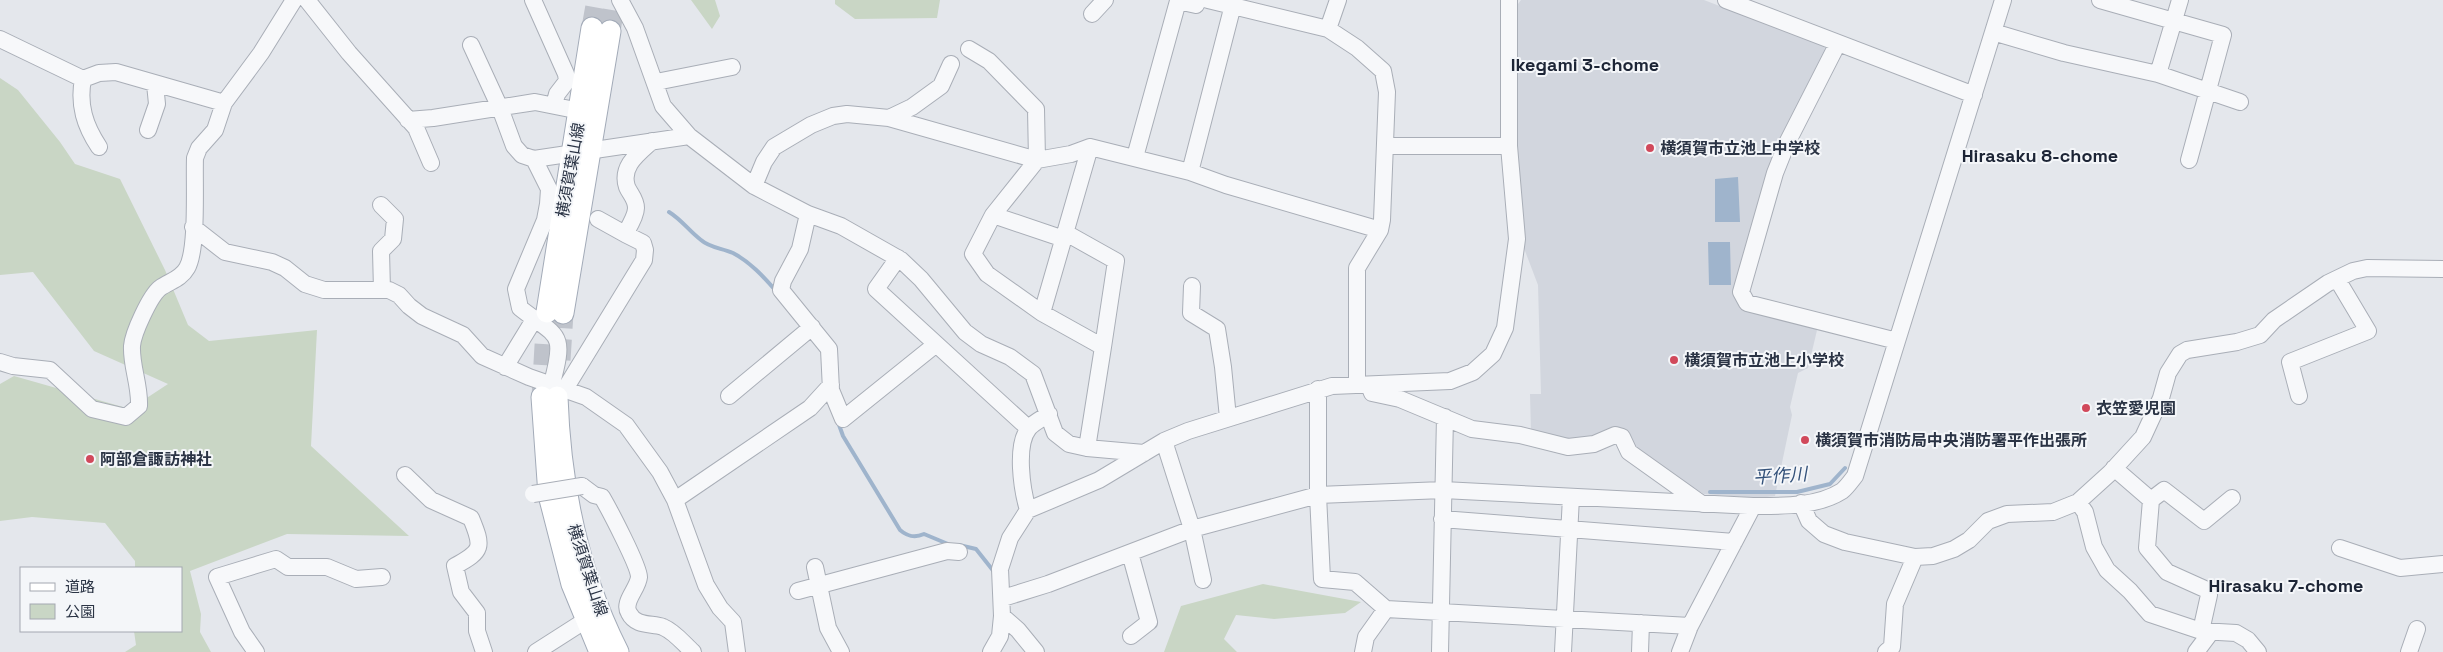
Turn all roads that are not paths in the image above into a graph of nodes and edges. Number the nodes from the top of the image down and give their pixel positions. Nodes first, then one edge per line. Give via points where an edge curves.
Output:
1 (294, 0) edge
2 (307, 0) edge
3 (533, 0) edge
4 (620, 0) edge
5 (1105, 0) edge
6 (1198, 0) edge
7 (1208, 0) edge
8 (1338, 0) edge
9 (1509, 0) edge
10 (1726, 0) edge
11 (2003, 0) edge
12 (2100, 0) edge
13 (2180, 0) edge
14 (2131, 4) edge
15 (1233, 5) junction
16 (1092, 14) dead end
17 (2174, 21) junction
18 (1328, 28) junction
19 (1993, 32) junction
20 (0, 39) edge
21 (1838, 43) junction
22 (471, 45) dead end
23 (968, 49) dead end
24 (951, 64) dead end
25 (732, 67) dead end
26 (2158, 74) junction
27 (83, 79) junction
28 (656, 82) junction
29 (155, 84) junction
30 (2207, 91) junction
31 (1974, 95) junction
32 (2240, 102) dead end
33 (224, 103) junction
34 (554, 105) junction
35 (500, 108) junction
36 (580, 110) junction
37 (889, 118) junction
38 (408, 120) junction
39 (148, 130) dead end
40 (689, 136) junction
41 (652, 141) junction
42 (1386, 146) junction
43 (1509, 146) junction
44 (99, 147) dead end
45 (1090, 147) junction
46 (582, 151) junction
47 (1135, 158) junction
48 (534, 159) junction
49 (1037, 160) junction
50 (2189, 160) dead end
51 (431, 163) dead end
52 (1190, 172) junction
53 (754, 186) junction
54 (381, 205) dead end
55 (808, 214) junction
56 (993, 215) junction
57 (598, 219) dead end
58 (193, 227) junction
59 (1380, 230) junction
60 (625, 234) junction
61 (1065, 236) junction
62 (898, 258) junction
63 (2443, 268) edge
64 (2337, 279) junction
65 (1192, 286) dead end
66 (382, 290) junction
67 (1042, 313) junction
68 (548, 314) junction
69 (812, 328) junction
70 (1897, 341) junction
71 (935, 345) junction
72 (1103, 347) junction
73 (0, 362) edge
74 (505, 367) junction
75 (831, 385) junction
76 (1363, 386) junction
77 (1318, 389) junction
78 (554, 392) junction
79 (729, 396) dead end
80 (2299, 396) dead end
81 (1049, 414) junction
82 (1445, 417) junction
83 (1228, 418) junction
84 (1028, 428) junction
85 (1164, 441) junction
86 (1087, 448) junction
87 (1144, 452) junction
88 (2114, 468) junction
89 (405, 475) dead end
90 (1443, 490) junction
91 (1318, 494) junction
92 (528, 495) dead end
93 (1571, 497) junction
94 (2232, 498) dead end
95 (675, 500) junction
96 (2151, 500) junction
97 (2078, 502) junction
98 (1801, 503) junction
99 (1703, 504) junction
100 (1753, 506) junction
101 (1028, 510) junction
102 (1442, 519) junction
103 (1192, 529) junction
104 (1569, 529) junction
105 (1734, 542) junction
106 (2340, 548) dead end
107 (959, 552) dead end
108 (1130, 553) junction
109 (1915, 557) junction
110 (2443, 564) edge
111 (815, 568) dead end
112 (382, 576) dead end
113 (1203, 580) dead end
114 (820, 586) junction
115 (798, 591) dead end
116 (1003, 598) junction
117 (1386, 609) junction
118 (1441, 612) junction
119 (1002, 616) junction
120 (1564, 619) junction
121 (586, 620) junction
122 (1641, 623) junction
123 (1690, 626) junction
124 (2417, 629) dead end
125 (2206, 631) junction
126 (1131, 636) dead end
127 (256, 652) edge
128 (484, 652) edge
129 (536, 652) edge
130 (600, 652) edge
131 (618, 652) edge
132 (693, 652) edge
133 (737, 652) edge
134 (841, 652) edge
135 (992, 652) edge
136 (1036, 652) edge
137 (1363, 652) edge
138 (1440, 652) edge
139 (1563, 652) edge
140 (1640, 652) edge
141 (1680, 652) edge
142 (1886, 652) edge
143 (2196, 652) edge
144 (2258, 652) edge
145 (2409, 652) edge

1 - 33 street
2 - 38 street via 348,53
3 - 34 street via 566,74 567,81 557,94
4 - 28 street
5 - 16 street
6 - 47 street via 1196,5 1178,1
7 - 15 street
8 - 18 street
9 - 43 street
10 - 21 street
11 - 19 street
12 - 14 street
13 - 17 street
14 - 17 street
15 - 18 street
15 - 52 street
17 - 26 street
17 - 30 street via 2223,35
18 - 42 street via 1358,48 1383,71 1387,92
19 - 26 street via 2064,53
19 - 31 street
20 - 27 street
21 - 31 street
21 - 70 street via 1775,173 1741,292 1747,303
22 - 35 street
23 - 49 street via 988,61 1036,109
24 - 37 street via 941,86 912,107
25 - 28 street
26 - 30 street
27 - 29 street via 99,73 116,72
27 - 44 street via 80,95 87,128
28 - 40 street via 664,106
29 - 33 street
29 - 39 street via 157,104
30 - 32 street
30 - 50 street
31 - 70 street
33 - 58 street via 215,130 199,148 195,158
34 - 35 street via 536,102
34 - 36 street
35 - 38 street
35 - 48 street via 514,146 522,155
36 - 46 main road, 横須賀葉山線
36 - 46 main road, 横須賀葉山線 via 601,29
37 - 49 street
37 - 53 street via 847,114 811,125 774,148
38 - 51 street via 416,128
40 - 41 street
40 - 53 street
41 - 46 street
41 - 60 street via 630,161 626,173 627,186 637,210
42 - 43 street
42 - 59 street
43 - 76 street via 1517,239 1505,328 1493,354 1473,372 1450,381
45 - 47 street
45 - 49 street
45 - 61 street
46 - 48 street
46 - 68 main road, 横須賀葉山線
47 - 52 street
48 - 68 street via 549,189 548,204 545,220 516,289 520,308
49 - 56 street
52 - 59 street
53 - 55 street
54 - 66 street via 395,219 393,239 381,251
55 - 62 street via 841,226
55 - 69 street via 800,249 781,290
56 - 61 street
56 - 67 street via 973,254 987,274
57 - 60 street
58 - 66 street via 225,252 272,262 306,284 324,290
58 - 73 street via 188,266 182,276 159,289 148,303 132,345 140,390 139,406 126,417 92,409 50,370
59 - 76 street via 1357,268
60 - 78 street via 643,243 644,260
61 - 67 street
61 - 72 street via 1116,261
62 - 71 street via 876,289
62 - 81 street via 921,279 965,332 1033,374
63 - 64 street via 2367,268
64 - 80 street via 2368,331 2290,362
64 - 88 street via 2274,320 2260,335 2180,354 2168,373 2161,398 2143,437
65 - 83 street via 1191,313 1216,329 1224,368
66 - 74 street via 399,294 422,316 463,335 482,356
67 - 72 street
68 - 74 street
68 - 78 street via 560,349
69 - 75 street via 829,349
69 - 79 street
70 - 98 street via 1855,476 1843,490 1827,498
71 - 75 street via 842,420
71 - 84 street
72 - 86 street
74 - 78 street
75 - 95 street via 810,408
76 - 77 street
76 - 82 street via 1372,394 1400,399
77 - 83 street
77 - 91 street
78 - 95 street via 586,397 626,425 660,472
78 - 121 main road, 横須賀葉山線 via 549,495 572,584
78 - 131 main road, 横須賀葉山線 via 569,509 592,592
81 - 84 street
81 - 86 street via 1056,433 1069,444
82 - 90 street
82 - 99 street via 1472,429 1520,435 1568,447 1594,444 1615,435 1622,437 1629,452
83 - 85 street
84 - 101 street via 1021,467 1022,489
85 - 87 street
85 - 103 street
86 - 87 street
87 - 101 street via 1099,480
88 - 96 street
88 - 97 street
89 - 128 street via 431,500 471,518 479,548 475,555 455,566 461,592 477,612 477,631
90 - 91 street
90 - 93 street
90 - 102 street
91 - 103 street
91 - 117 street via 1322,579 1355,582
92 - 132 street, bridge via 582,486 602,497 618,522 639,575 638,585 627,604 628,613 635,620 663,627
93 - 99 street
93 - 104 street
94 - 96 street via 2204,522 2164,490
95 - 133 street via 706,585 733,622
96 - 125 street via 2147,548 2167,572 2207,590
97 - 109 street via 2053,512 2007,514 1988,521 1969,540 1954,549 1933,556
97 - 125 street via 2085,512 2094,547 2107,570 2150,614
98 - 100 street
98 - 109 street via 1809,521 1824,534
99 - 100 street
100 - 105 street
101 - 116 street via 1010,538 1000,569
102 - 104 street
102 - 118 street
103 - 108 street
103 - 113 street
104 - 105 street
104 - 120 street
105 - 123 street
106 - 110 street via 2400,568
107 - 114 street via 934,554
108 - 116 street
108 - 126 street via 1149,622
109 - 142 street via 1895,604 1892,647
111 - 114 street
112 - 127 street via 356,579 327,568 288,567 276,559 217,577 242,632
114 - 115 street
114 - 134 street via 828,628
116 - 119 street
117 - 118 street
117 - 137 street via 1366,637
118 - 120 street
118 - 138 street
119 - 135 street via 1000,636
119 - 136 street
120 - 122 street
120 - 139 street
121 - 129 street
121 - 130 main road, 横須賀葉山線
122 - 123 street
122 - 140 street
123 - 141 street
124 - 145 street
125 - 143 street
125 - 144 street via 2236,633 2248,640

